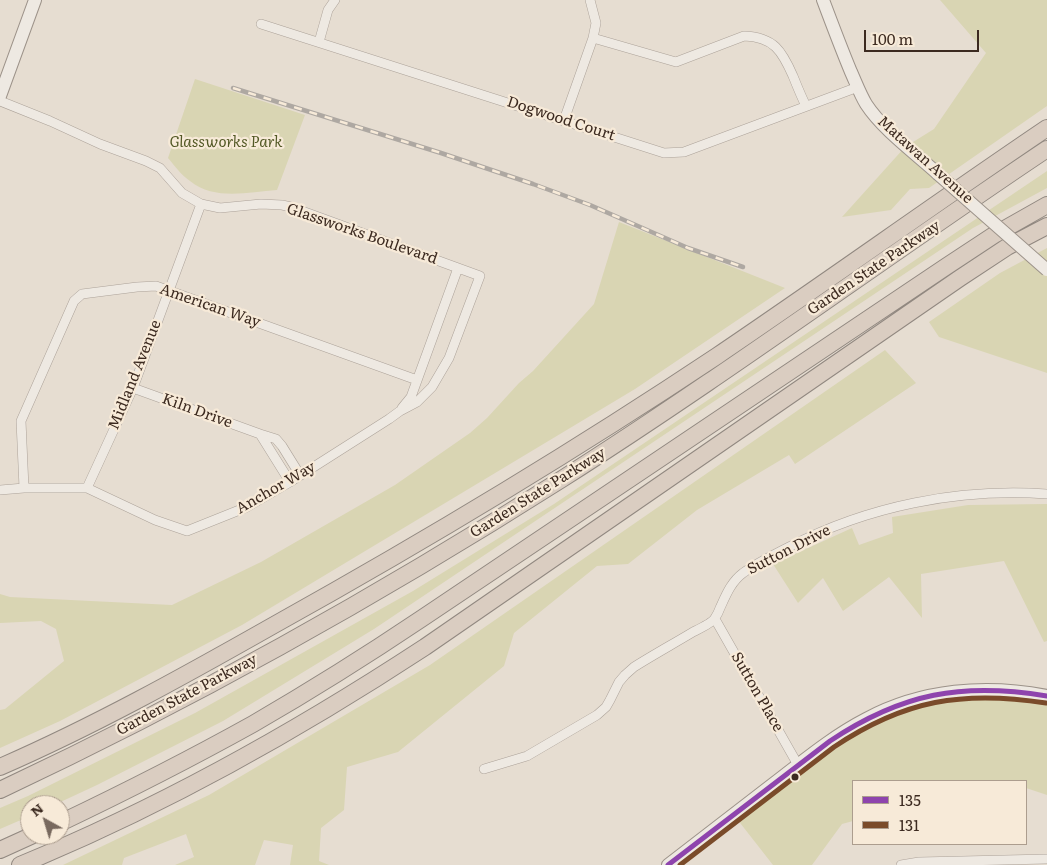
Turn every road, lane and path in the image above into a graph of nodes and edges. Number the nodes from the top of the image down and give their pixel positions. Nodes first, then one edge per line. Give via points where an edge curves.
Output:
1 (35, 0) edge
2 (335, 0) edge
3 (590, 0) edge
4 (822, 0) edge
5 (261, 24) dead end
6 (593, 38) junction
7 (318, 42) junction
8 (858, 87) junction
9 (0, 96) edge
10 (0, 102) edge
11 (806, 106) junction
12 (564, 120) junction
13 (1047, 128) edge
14 (1047, 149) edge
15 (201, 204) junction
16 (1047, 205) edge
17 (1047, 226) edge
18 (458, 268) junction
19 (1047, 270) edge
20 (480, 276) joint
21 (168, 291) junction
22 (417, 380) junction
23 (133, 388) junction
24 (400, 411) junction
25 (260, 434) junction
26 (300, 475) junction
27 (290, 482) junction
28 (24, 488) junction
29 (87, 488) junction
30 (0, 490) edge
31 (1047, 494) edge
32 (715, 619) junction
33 (1047, 696) edge
34 (798, 764) junction
35 (0, 767) edge
36 (484, 769) dead end
37 (0, 790) edge
38 (70, 818) edge
39 (20, 841) edge
40 (0, 850) edge
41 (1047, 859) edge
42 (20, 865) edge
43 (668, 865) edge
44 (901, 865) edge

1 - 9 street
2 - 7 street via 328,10
3 - 6 street via 596,23
4 - 8 street, Matawan Avenue
5 - 7 street, Dogwood Court
6 - 11 street via 676,62 744,36 770,42 785,58
6 - 12 street
7 - 12 street, Dogwood Court
8 - 11 street, Dogwood Court
8 - 19 street, Matawan Avenue, bridge via 866,104 886,128
10 - 15 street, Glassworks Boulevard via 160,168 182,192
11 - 12 street, Dogwood Court via 684,152 664,153
13 - 35 highway, Garden State Parkway via 720,354 498,495 210,661 84,728
14 - 37 highway, Garden State Parkway via 694,392 486,526 230,673
15 - 18 street, Glassworks Boulevard via 220,208 282,205
15 - 21 street, Midland Avenue
16 - 38 highway via 947,266 350,665 205,750
17 - 42 highway via 960,278 448,632 354,692 206,776
18 - 20 street, Glassworks Boulevard
18 - 22 street, Anchor Way
20 - 24 street, Anchor Way via 449,358 432,387
21 - 22 street, American Way
21 - 23 street, Midland Avenue
21 - 28 street, American Way via 156,286 137,287 82,294 74,301 21,421
22 - 24 street, Anchor Way via 411,397
23 - 25 street, Kiln Drive
23 - 29 street, Midland Avenue
24 - 26 street, Anchor Way
25 - 26 street, Kiln Drive via 276,439
25 - 27 street
26 - 27 street, Anchor Way
27 - 29 street, Anchor Way via 247,507 187,532
28 - 29 street, Anchor Way
28 - 30 street, Anchor Way
31 - 32 street, Sutton Drive via 980,494 923,501 832,527 744,572 732,584
32 - 34 street, Sutton Place
32 - 36 street via 625,674 597,715 527,756
33 - 34 street via 978,689 919,698 866,718
34 - 43 street
39 - 40 highway
41 - 44 street

